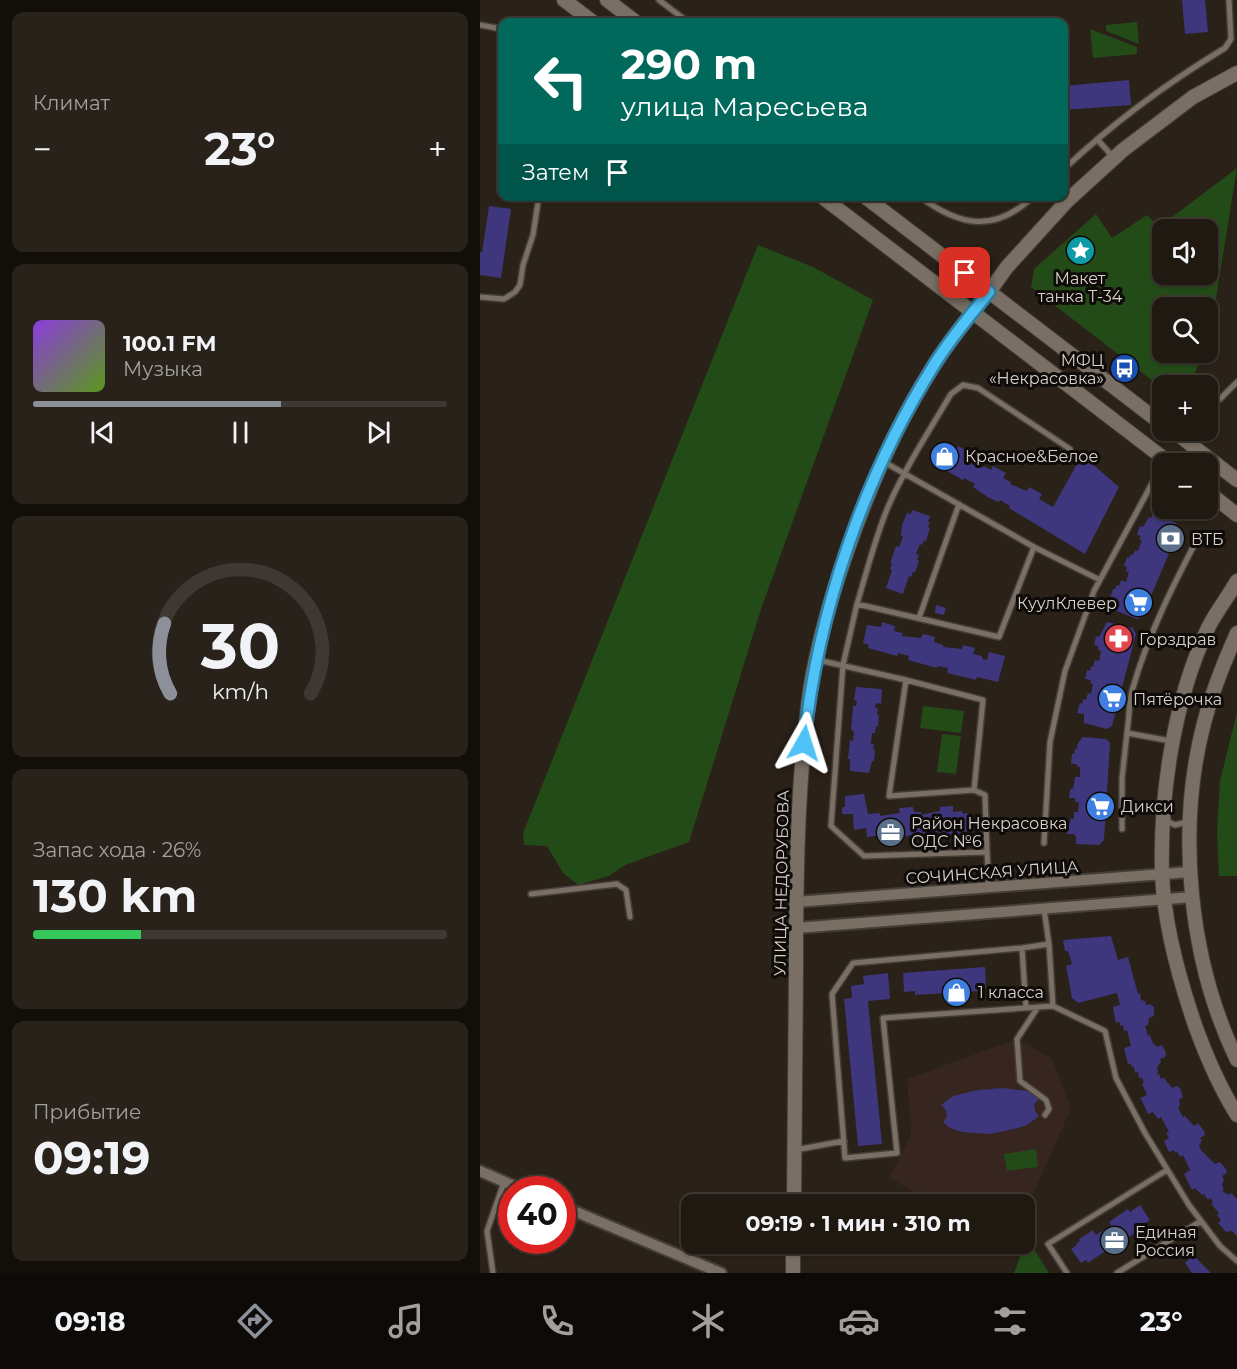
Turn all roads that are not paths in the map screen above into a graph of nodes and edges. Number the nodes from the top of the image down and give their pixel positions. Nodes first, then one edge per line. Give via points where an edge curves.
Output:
1 (564, 0) edge
2 (659, 0) edge
3 (1228, 0) edge
4 (613, 2) edge
5 (588, 18) edge
6 (631, 18) edge
7 (683, 18) edge
8 (480, 25) edge
9 (498, 28) edge
10 (1237, 73) edge
11 (1097, 139) junction
12 (1114, 158) junction
13 (1068, 165) edge
14 (1068, 200) edge
15 (538, 201) edge
16 (828, 201) edge
17 (871, 201) edge
18 (926, 201) edge
19 (1029, 201) edge
20 (1067, 201) edge
21 (989, 292) junction
22 (480, 297) edge
23 (972, 312) junction
24 (1237, 382) edge
25 (1220, 399) dead end
26 (1152, 416) edge
27 (1186, 441) edge
28 (1070, 449) dead end
29 (1153, 453) edge
30 (882, 461) junction
31 (904, 474) junction
32 (1237, 480) edge
33 (1152, 488) edge
34 (1218, 500) edge
35 (958, 504) junction
36 (1237, 514) edge
37 (1199, 536) dead end
38 (1034, 547) junction
39 (1100, 580) junction
40 (1237, 582) edge
41 (857, 604) junction
42 (919, 618) junction
43 (1237, 633) edge
44 (816, 659) junction
45 (843, 665) junction
46 (906, 680) junction
47 (1127, 733) junction
48 (1172, 741) junction
49 (974, 790) junction
50 (1165, 814) junction
51 (1191, 814) junction
52 (1122, 829) dead end
53 (1044, 843) dead end
54 (987, 852) junction
55 (1190, 872) junction
56 (1162, 874) junction
57 (989, 888) junction
58 (531, 894) dead end
59 (1193, 897) junction
60 (1166, 900) junction
61 (796, 902) junction
62 (1044, 909) junction
63 (630, 917) dead end
64 (796, 928) junction
65 (1049, 944) junction
66 (1022, 948) junction
67 (1053, 1006) junction
68 (1038, 1007) junction
69 (1026, 1008) junction
70 (1231, 1037) edge
71 (1237, 1060) edge
72 (1237, 1114) edge
73 (1045, 1115) dead end
74 (844, 1141) junction
75 (795, 1150) junction
76 (1167, 1170) junction
77 (480, 1171) edge
78 (498, 1179) edge
79 (794, 1194) edge
80 (498, 1198) edge
81 (576, 1212) edge
82 (1201, 1221) junction
83 (483, 1232) edge
84 (793, 1254) edge
85 (1237, 1261) edge
86 (493, 1273) edge
87 (721, 1273) edge
88 (793, 1273) edge
89 (1067, 1273) edge
90 (1118, 1273) edge

1 - 5 street
2 - 7 lane
3 - 11 lane via 1231,39 1225,48
4 - 6 street
8 - 9 lane
10 - 12 street, УЛИЦА НЕДОРУБОВА via 1193,97
11 - 12 lane
11 - 13 lane
12 - 14 street, УЛИЦА НЕДОРУБОВА
15 - 22 lane via 520,285 504,299
16 - 23 street
17 - 21 street
18 - 19 lane via 950,217 980,222 1007,217
20 - 21 street, УЛИЦА НЕДОРУБОВА
21 - 23 street, УЛИЦА НЕДОРУБОВА
21 - 26 street
23 - 29 street
23 - 30 street, УЛИЦА НЕДОРУБОВА via 934,364
24 - 25 lane
27 - 32 street
28 - 31 lane via 978,388 963,386 951,394
30 - 31 lane
30 - 44 street, УЛИЦА НЕДОРУБОВА via 828,608
31 - 35 lane
31 - 41 lane via 873,547
33 - 39 lane
34 - 36 street
35 - 38 lane
35 - 42 lane
37 - 47 lane via 1151,638 1132,693
38 - 39 lane
38 - 42 lane via 999,637
39 - 53 lane via 1065,671 1050,742
40 - 48 street via 1209,627 1185,689
41 - 42 lane
41 - 45 lane
43 - 51 street via 1204,724
44 - 45 lane
44 - 61 street, УЛИЦА НЕДОРУБОВА via 800,783
45 - 46 lane
45 - 54 lane via 831,826 864,856
46 - 49 lane via 983,700
46 - 49 lane via 889,796
47 - 48 lane
47 - 52 lane
48 - 50 street
49 - 54 lane via 985,795
50 - 51 lane via 1175,825
50 - 56 street
51 - 55 street
54 - 57 lane
55 - 56 street, СОЧИНСКАЯ УЛИЦА
55 - 59 street
56 - 57 street, СОЧИНСКАЯ УЛИЦА
56 - 60 street
57 - 61 street, СОЧИНСКАЯ УЛИЦА
58 - 63 lane via 617,884 626,890
59 - 60 street
59 - 70 street via 1204,972
60 - 62 street
60 - 72 street via 1185,997 1203,1048
61 - 64 street, УЛИЦА НЕДОРУБОВА
62 - 64 street
62 - 65 lane
64 - 75 street, УЛИЦА НЕДОРУБОВА
65 - 66 lane
65 - 67 lane
66 - 69 lane
66 - 74 lane via 853,963 832,994
67 - 68 lane
67 - 76 lane via 1105,1031 1116,1078
68 - 69 lane
68 - 73 lane via 1017,1039 1020,1081 1046,1100 1049,1109
69 - 74 lane via 883,1018 897,1153 845,1158
70 - 71 street
74 - 75 lane
75 - 79 street, УЛИЦА НЕДОРУБОВА
76 - 82 lane
76 - 89 lane via 1048,1244
77 - 78 street
80 - 83 lane
81 - 87 street
82 - 85 lane
82 - 90 lane
83 - 86 lane
84 - 88 street

